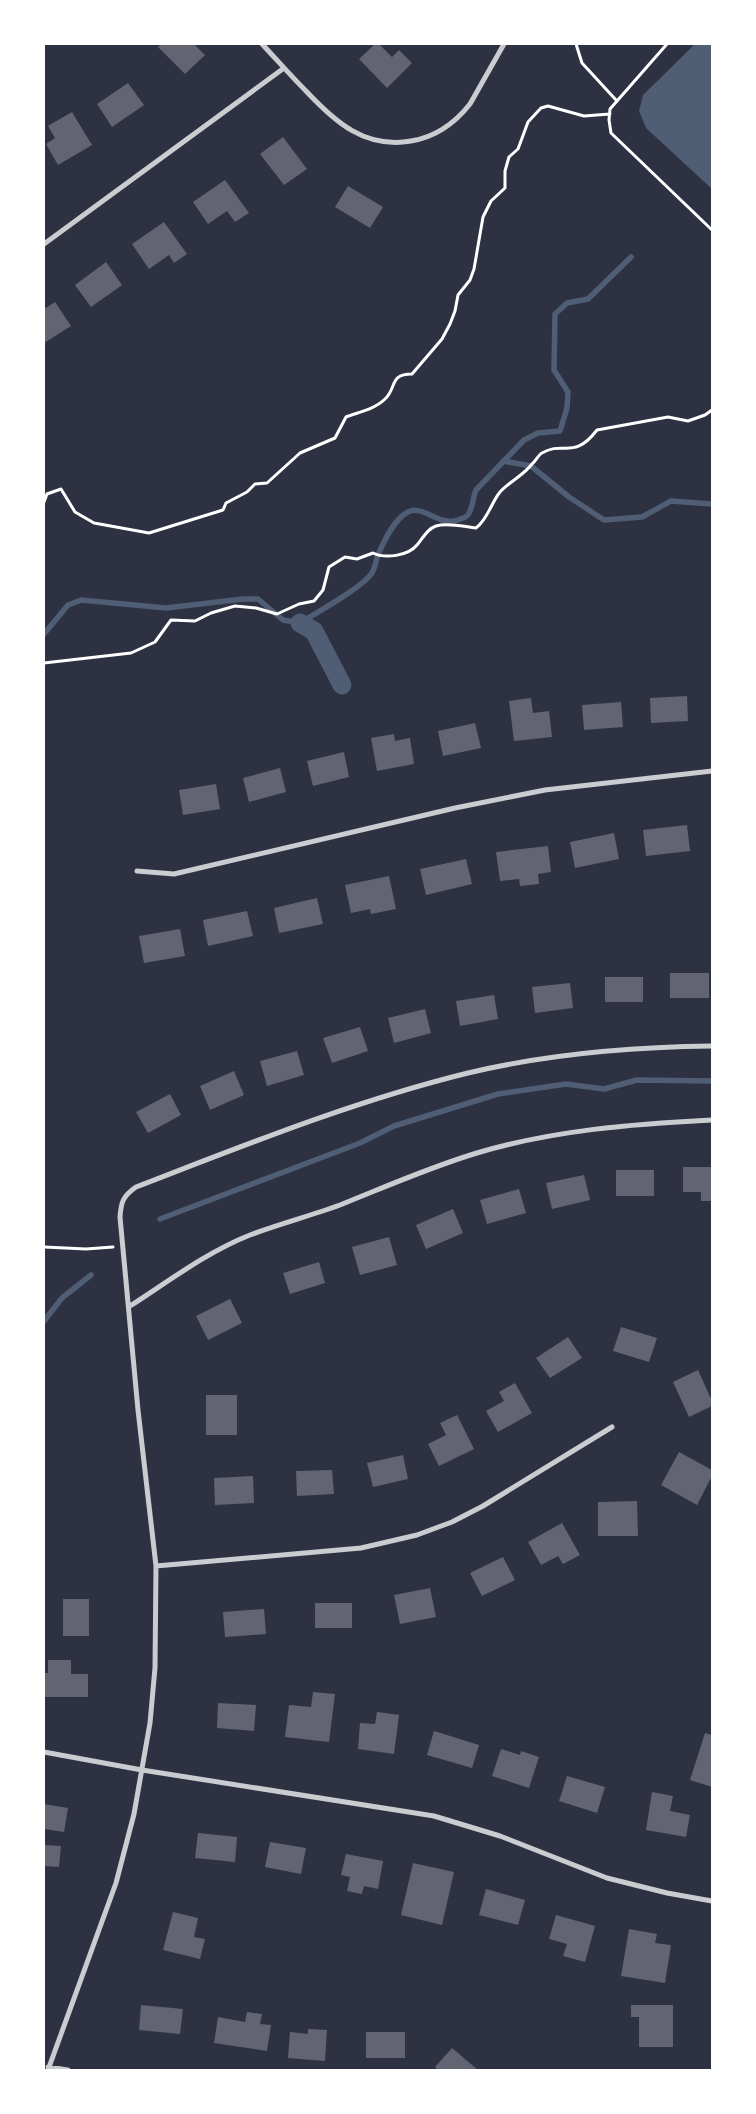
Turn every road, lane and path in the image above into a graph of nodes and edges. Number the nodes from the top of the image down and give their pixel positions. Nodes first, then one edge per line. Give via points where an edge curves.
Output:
1 (262, 44) edge
2 (504, 44) edge
3 (576, 44) edge
4 (667, 44) edge
5 (284, 68) junction
6 (616, 100) junction
7 (610, 114) junction
8 (712, 230) edge
9 (44, 244) edge
10 (712, 410) edge
11 (44, 502) edge
12 (44, 664) edge
13 (712, 771) edge
14 (137, 870) dead end
15 (712, 1046) edge
16 (712, 1120) edge
17 (124, 1246) junction
18 (44, 1247) edge
19 (130, 1306) junction
20 (612, 1427) dead end
21 (156, 1566) junction
22 (44, 1752) edge
23 (142, 1770) junction
24 (712, 1901) edge
25 (48, 2068) edge
26 (68, 2070) edge

1 - 5 street
2 - 5 street via 463,112 435,134 401,142 382,142 346,128
3 - 6 path via 582,63
4 - 6 path
5 - 9 street
6 - 7 path
7 - 8 path via 611,133
7 - 11 path via 584,116 548,106 534,114 518,149 508,157 504,171 505,188 491,201 483,217 474,269 458,295 455,311 442,339 412,374 396,379 387,398 346,417 335,438 300,453 267,483 255,484 226,503 223,510 148,533 94,523 75,512 61,489 47,494
10 - 12 path via 688,421 668,417 596,430 587,442 574,449 541,453 531,466 500,492 476,528 437,526 428,530 416,547 397,556 373,553 357,559 344,557 330,567 323,590 314,601 277,614 235,606 195,621 171,620 155,642 131,653
13 - 14 street via 545,790 174,874
15 - 17 street via 536,1060 393,1093 293,1126 127,1193 121,1204
16 - 19 street via 598,1129 531,1139 478,1153 249,1236 206,1256
17 - 18 path via 86,1249
17 - 19 street
19 - 21 street
20 - 21 street via 483,1506 417,1536 361,1548
21 - 23 street via 155,1668
22 - 23 street
23 - 24 street via 434,1816 500,1836 606,1878
23 - 25 street via 116,1884
25 - 26 street

